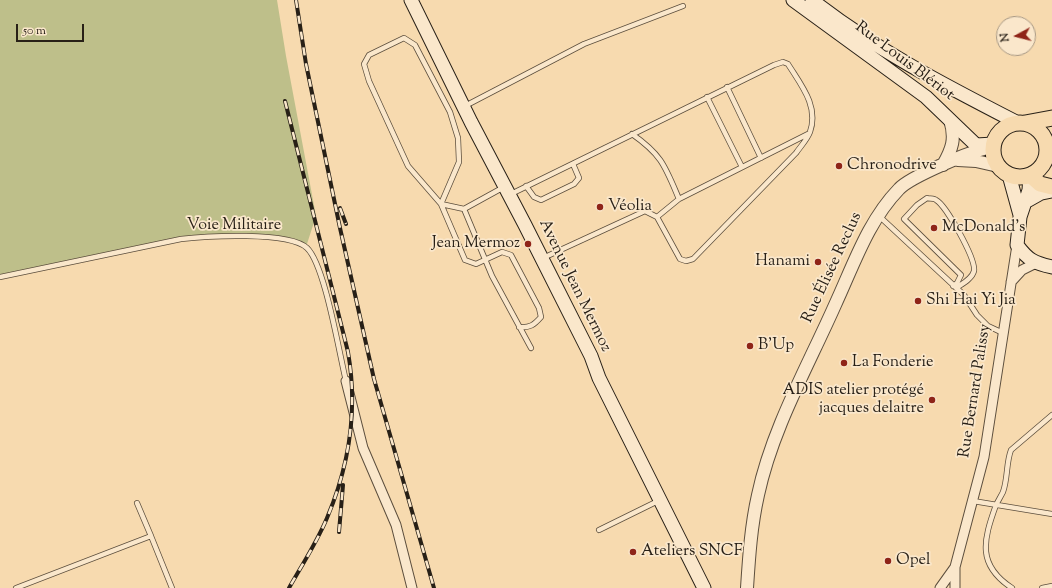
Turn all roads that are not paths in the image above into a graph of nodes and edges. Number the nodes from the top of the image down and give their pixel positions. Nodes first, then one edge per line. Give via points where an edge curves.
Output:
1 (411, 0) edge
2 (793, 0) edge
3 (812, 0) edge
4 (684, 6) dead end
5 (727, 87) junction
6 (707, 97) junction
7 (464, 107) junction
8 (1052, 118) edge
9 (950, 120) junction
10 (1022, 123) junction
11 (809, 133) junction
12 (632, 134) junction
13 (994, 146) junction
14 (1049, 146) edge
15 (761, 158) junction
16 (949, 163) junction
17 (572, 164) junction
18 (742, 167) junction
19 (1004, 170) junction
20 (1030, 175) junction
21 (526, 186) junction
22 (1052, 187) edge
23 (506, 191) junction
24 (1052, 191) edge
25 (679, 199) junction
26 (1025, 202) junction
27 (441, 204) junction
28 (464, 209) junction
29 (878, 215) junction
30 (657, 217) junction
31 (1020, 217) junction
32 (1017, 245) junction
33 (485, 259) junction
34 (542, 259) junction
35 (1036, 263) junction
36 (1052, 266) edge
37 (0, 277) edge
38 (1010, 283) junction
39 (955, 287) junction
40 (519, 327) junction
41 (1003, 332) junction
42 (531, 348) dead end
43 (346, 381) joint
44 (1052, 415) edge
45 (660, 500) junction
46 (973, 501) junction
47 (137, 503) dead end
48 (996, 504) junction
49 (1052, 514) edge
50 (599, 530) dead end
51 (151, 536) junction
52 (955, 567) junction
53 (1052, 586) edge
54 (16, 588) edge
55 (172, 588) edge
56 (412, 588) edge
57 (704, 588) edge
58 (747, 588) edge
59 (940, 588) edge
60 (955, 588) edge
61 (1012, 588) edge
62 (1042, 588) edge

1 - 7 main road, Avenue Jean Mermoz
2 - 9 main road, Rue Louis Blériot via 926,97
3 - 10 main road, Rue Louis Blériot via 841,23 941,83
4 - 7 lane via 584,44
5 - 6 lane
5 - 11 lane via 774,65 783,62 788,64 808,96 812,119
5 - 15 lane
6 - 12 lane
6 - 18 lane
7 - 23 main road, Avenue Jean Mermoz
8 - 10 main road
9 - 13 main road, Rue Louis Blériot via 976,145
9 - 16 street via 954,144
10 - 13 main road via 1005,127
10 - 14 main road via 1041,132
11 - 15 lane
11 - 30 lane via 796,153 693,259 686,261 680,258
12 - 17 lane
12 - 25 lane via 650,146 663,162
13 - 16 street, Rue Élisée Reclus via 974,151
13 - 19 main road via 994,157
14 - 20 main road via 1043,165
15 - 18 lane
16 - 19 street, Rue Élisée Reclus via 976,161
16 - 29 street, Rue Élisée Reclus via 926,172 900,187
17 - 21 lane
17 - 21 lane via 579,178 574,184 541,200 534,197
18 - 25 lane
19 - 20 main road via 1019,177
19 - 31 main road, Rue Bernard Palissy
20 - 22 main road via 1040,184
20 - 26 main road, Rue Bernard Palissy
21 - 23 lane
23 - 28 lane
23 - 34 main road, Avenue Jean Mermoz
24 - 26 main road via 1041,193
25 - 30 lane
26 - 31 main road, Rue Bernard Palissy
27 - 27 lane via 408,166 369,81 364,64 369,55 404,38 415,45 450,112 458,138 459,162
27 - 28 lane
27 - 33 lane via 465,260 476,264
28 - 33 lane
29 - 39 lane
29 - 58 street, Rue Élisée Reclus via 775,438 755,509 748,556
30 - 34 lane via 645,211
31 - 32 main road, Rue Bernard Palissy
32 - 35 main road via 1025,256
32 - 38 street, Rue Bernard Palissy
33 - 40 lane
33 - 40 lane via 502,252 511,255 539,308 541,317 534,325
34 - 45 main road, Avenue Jean Mermoz via 591,356 598,378
35 - 36 main road
35 - 38 street via 1022,270
37 - 43 lane, Voie Militaire via 181,239 205,236 290,240 306,247 315,258
38 - 41 street, Rue Bernard Palissy
39 - 39 lane via 974,272 973,263 964,239 943,206 936,200 927,198 917,204 904,219 961,275
39 - 41 lane via 988,326
40 - 42 lane
41 - 46 street, Rue Bernard Palissy via 984,457
43 - 56 street via 363,448 396,525
44 - 48 lane via 1011,450 1003,491
45 - 50 lane
45 - 57 main road, Avenue Jean Mermoz
46 - 48 lane
46 - 52 street, Rue Bernard Palissy
47 - 51 lane
48 - 49 lane
48 - 61 lane via 986,545 986,556 990,569
51 - 54 lane
51 - 55 lane
52 - 59 street, Rue Bernard Palissy
52 - 60 street, Rue Bernard Palissy
53 - 62 lane

